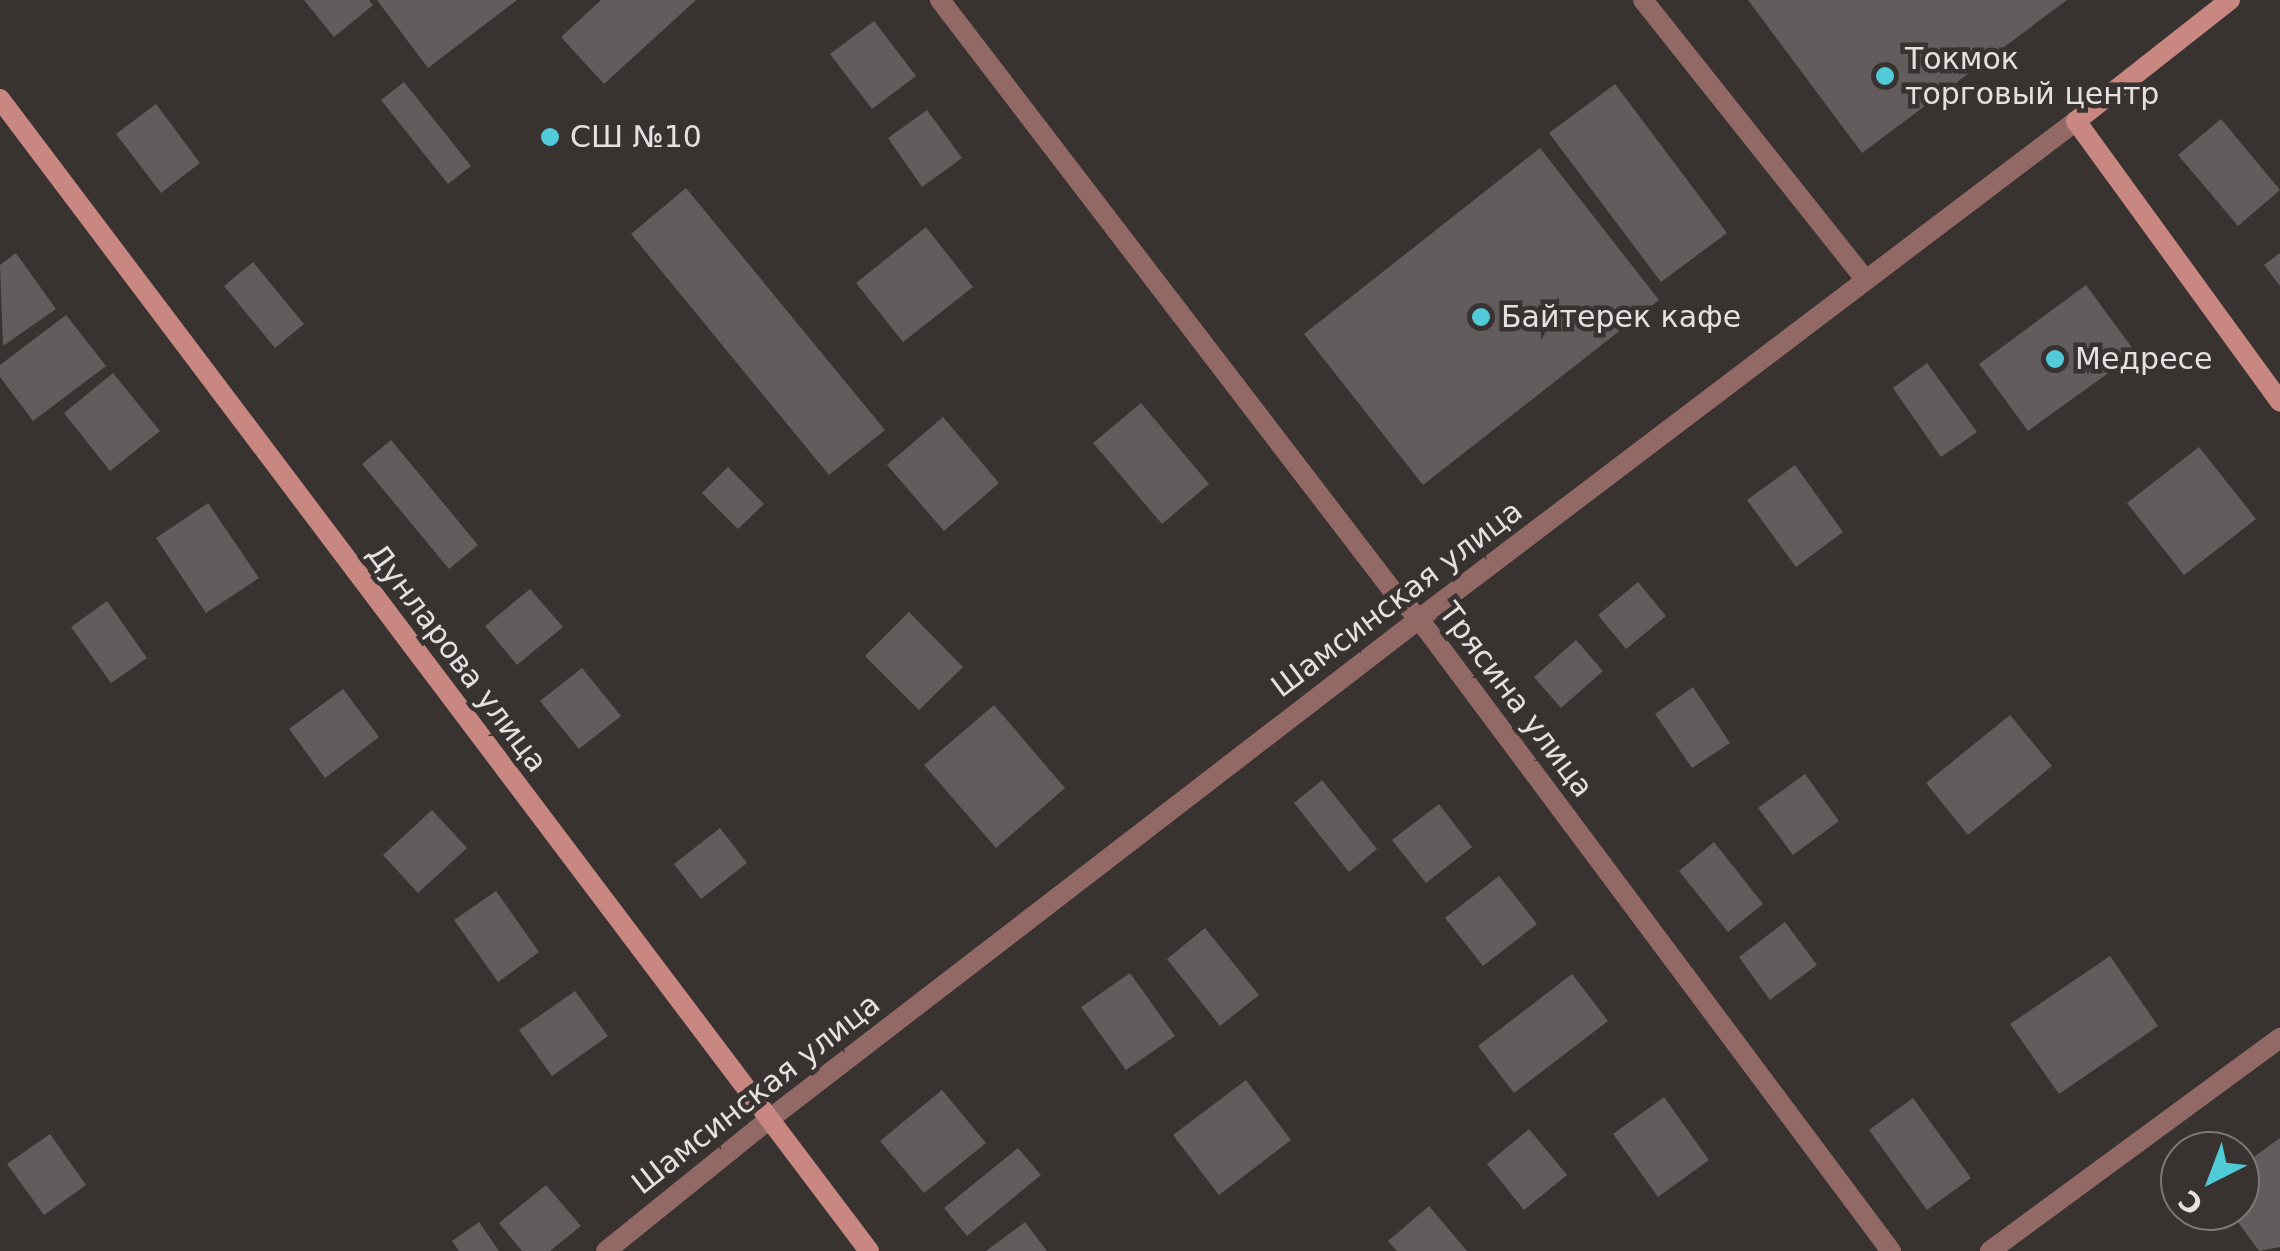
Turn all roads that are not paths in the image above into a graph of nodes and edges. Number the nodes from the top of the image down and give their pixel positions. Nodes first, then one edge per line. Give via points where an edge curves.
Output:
1 (940, 0) edge
2 (1643, 0) edge
3 (2230, 0) edge
4 (0, 100) edge
5 (2076, 121) junction
6 (1866, 280) junction
7 (2280, 402) edge
8 (1419, 619) junction
9 (2280, 1038) edge
10 (767, 1121) junction
11 (606, 1251) edge
12 (869, 1251) edge
13 (1891, 1251) edge
14 (1990, 1251) edge

1 - 8 street, Трясина улица
2 - 6 street
3 - 5 main road, Шамсинская улица
4 - 10 main road, Дунларова улица
5 - 6 street, Шамсинская улица
5 - 7 main road
6 - 8 street, Шамсинская улица
8 - 10 street, Шамсинская улица
8 - 13 street, Трясина улица
9 - 14 street
10 - 11 street, Шамсинская улица
10 - 12 main road, Дунларова улица

